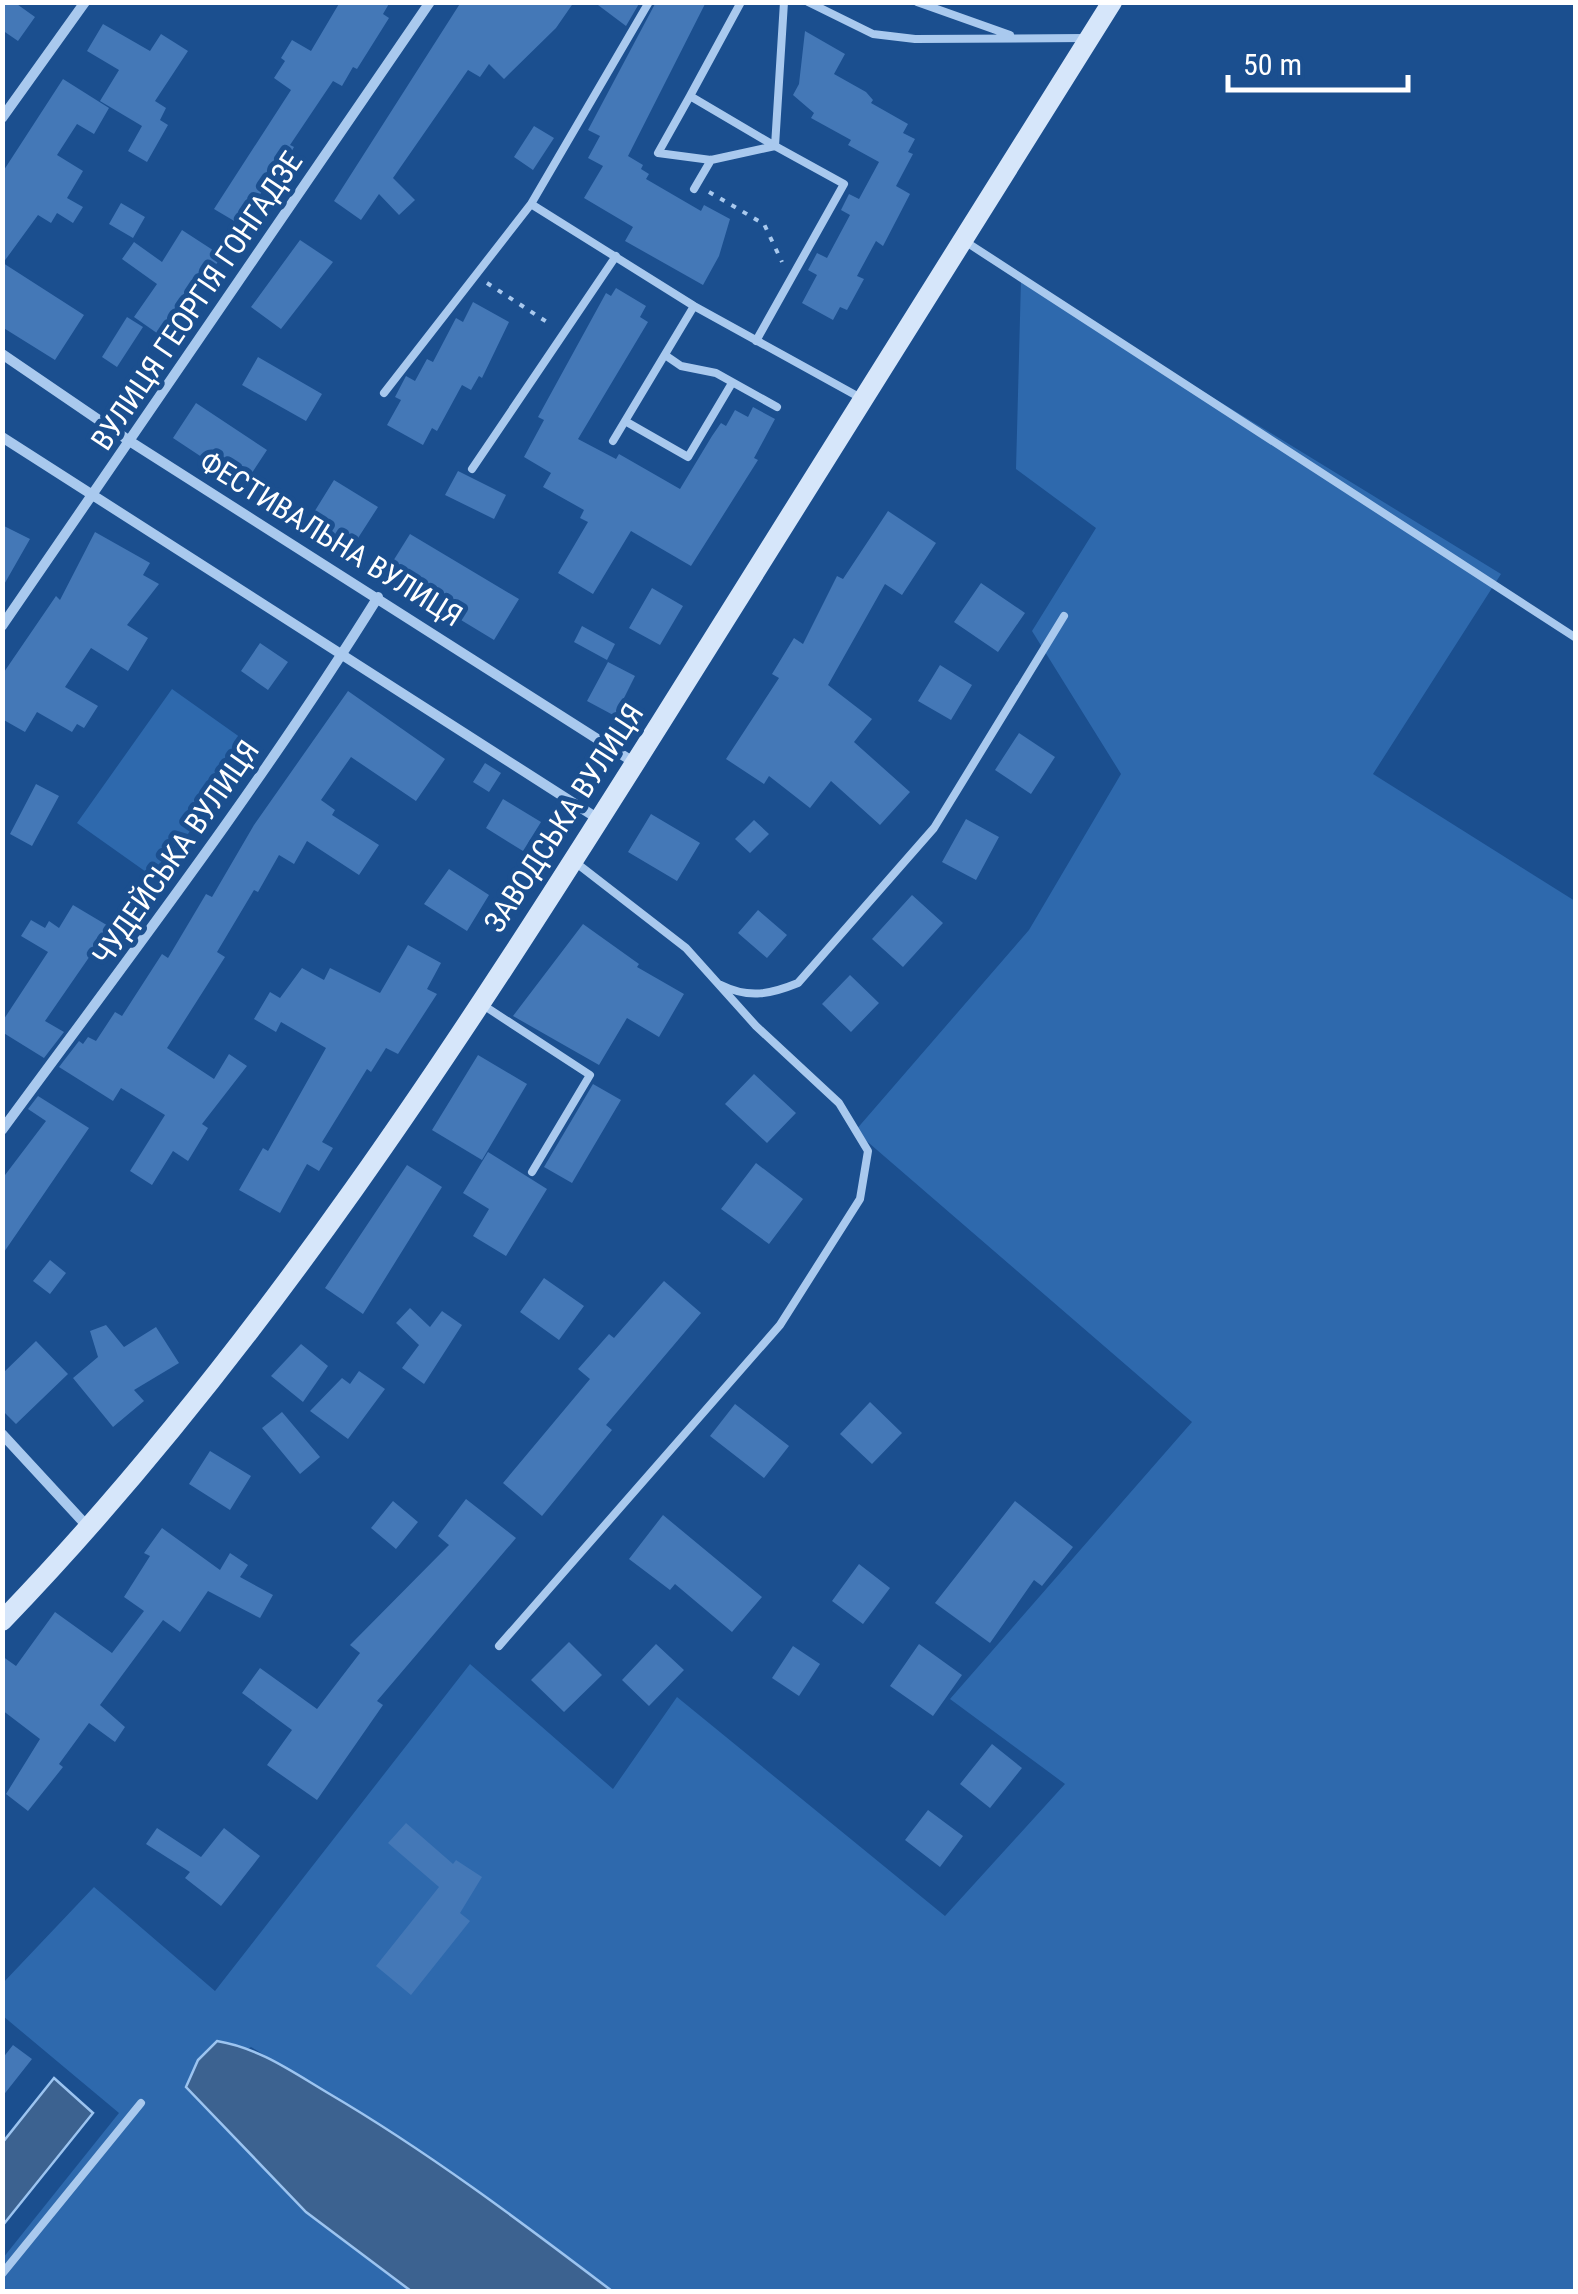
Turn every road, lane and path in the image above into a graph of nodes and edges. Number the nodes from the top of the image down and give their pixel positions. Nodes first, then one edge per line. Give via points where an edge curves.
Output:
1 (85, 2) edge
2 (430, 2) edge
3 (649, 2) edge
4 (740, 2) edge
5 (784, 2) edge
6 (808, 2) edge
7 (916, 2) edge
8 (1112, 2) edge
9 (1020, 38) junction
10 (1090, 38) junction
11 (690, 96) junction
12 (2, 118) edge
13 (775, 146) junction
14 (710, 160) junction
15 (695, 187) joint
16 (532, 204) junction
17 (964, 240) junction
18 (616, 256) junction
19 (475, 275) junction
20 (790, 280) junction
21 (694, 306) junction
22 (563, 332) junction
23 (756, 341) junction
24 (2, 354) edge
25 (665, 355) junction
26 (732, 382) junction
27 (384, 393) dead end
28 (863, 400) junction
29 (778, 407) dead end
30 (625, 421) junction
31 (2, 437) edge
32 (613, 441) dead end
33 (131, 442) junction
34 (472, 468) dead end
35 (94, 497) junction
36 (378, 597) junction
37 (1064, 616) dead end
38 (2, 626) edge
39 (1576, 638) edge
40 (342, 654) junction
41 (635, 763) junction
42 (601, 821) junction
43 (574, 862) junction
44 (710, 977) junction
45 (480, 1003) junction
46 (2, 1130) edge
47 (532, 1172) dead end
48 (2, 1434) edge
49 (86, 1525) junction
50 (2, 1620) edge
51 (499, 1646) dead end
52 (141, 2102) dead end
53 (2, 2274) edge

1 - 12 street
2 - 33 street, ВУЛИЦЯ ГЕОРГІЯ ГОНГАДЗЕ
3 - 16 lane
4 - 11 lane
5 - 13 lane
6 - 9 lane via 873,34
7 - 9 lane
8 - 10 main road, ЗАВОДСЬКА ВУЛИЦЯ
9 - 10 lane
10 - 17 main road, ЗАВОДСЬКА ВУЛИЦЯ
11 - 13 lane
11 - 14 lane via 658,153
13 - 14 lane
13 - 20 lane via 844,184
14 - 15 lane
15 - 20 path via 764,224
16 - 18 lane
16 - 19 lane
17 - 28 main road, ЗАВОДСЬКА ВУЛИЦЯ
17 - 39 lane
18 - 21 lane
18 - 22 lane
19 - 22 path
19 - 27 lane
20 - 23 lane
21 - 23 lane
21 - 25 lane
22 - 34 lane
23 - 28 lane
24 - 33 street, ФЕСТИВАЛЬНА ВУЛИЦЯ
25 - 26 lane
25 - 30 lane
26 - 29 lane
26 - 30 lane via 688,457
28 - 41 main road, ЗАВОДСЬКА ВУЛИЦЯ
30 - 32 lane
31 - 35 street
33 - 35 street, ВУЛИЦЯ ГЕОРГІЯ ГОНГАДЗЕ
33 - 36 street, ФЕСТИВАЛЬНА ВУЛИЦЯ
35 - 38 street, ВУЛИЦЯ ГЕОРГІЯ ГОНГАДЗЕ
35 - 40 street
36 - 40 street, ЧУДЕЙСЬКА ВУЛИЦЯ
36 - 41 street, ФЕСТИВАЛЬНА ВУЛИЦЯ
37 - 44 lane via 934,828 798,983 769,994 741,994
40 - 42 street
40 - 46 street, ЧУДЕЙСЬКА ВУЛИЦЯ via 145,942
41 - 42 main road, ЗАВОДСЬКА ВУЛИЦЯ
42 - 43 main road, ЗАВОДСЬКА ВУЛИЦЯ
43 - 44 lane via 686,948
43 - 45 main road, ЗАВОДСЬКА ВУЛИЦЯ
44 - 51 lane via 839,1103 868,1152 860,1199 780,1324
45 - 47 lane via 590,1074
45 - 49 main road, ЗАВОДСЬКА ВУЛИЦЯ via 210,1382
48 - 49 street
49 - 50 main road, ЗАВОДСЬКА ВУЛИЦЯ
52 - 53 lane

